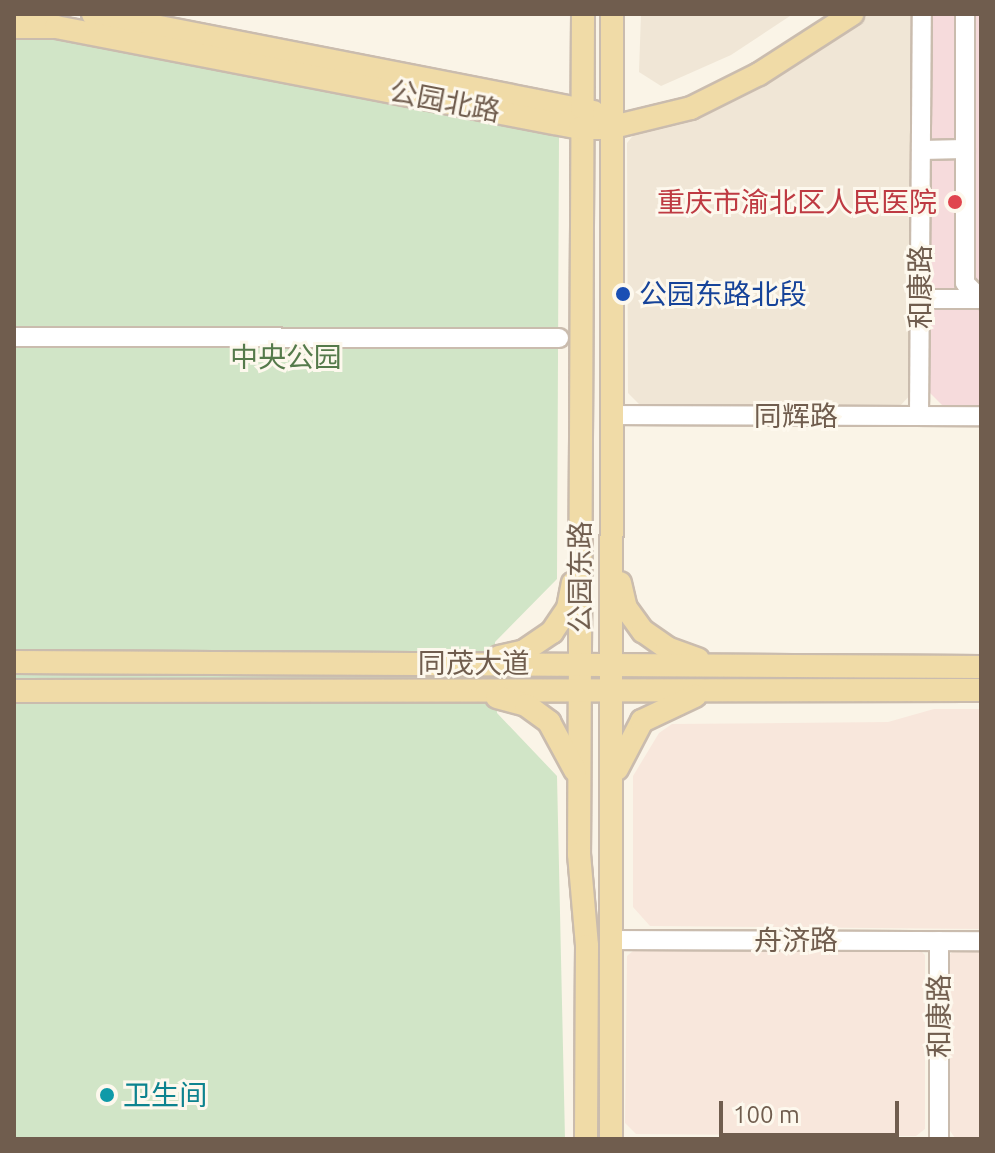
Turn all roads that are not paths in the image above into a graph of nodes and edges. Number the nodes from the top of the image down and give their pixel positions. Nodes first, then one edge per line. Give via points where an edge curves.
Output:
1 (93, 14) edge
2 (583, 14) edge
3 (612, 14) edge
4 (827, 14) edge
5 (852, 14) edge
6 (922, 14) edge
7 (965, 14) edge
8 (14, 27) edge
9 (580, 120) junction
10 (609, 120) junction
11 (965, 149) junction
12 (921, 150) junction
13 (920, 299) junction
14 (980, 299) edge
15 (14, 337) edge
16 (559, 338) dead end
17 (610, 415) junction
18 (919, 416) junction
19 (981, 416) edge
20 (580, 546) junction
21 (611, 547) junction
22 (14, 662) edge
23 (476, 663) junction
24 (581, 664) junction
25 (612, 664) junction
26 (715, 665) junction
27 (981, 667) edge
28 (580, 689) junction
29 (716, 689) junction
30 (477, 690) junction
31 (612, 690) junction
32 (981, 690) edge
33 (14, 691) edge
34 (580, 781) junction
35 (612, 782) junction
36 (612, 940) junction
37 (939, 941) junction
38 (981, 941) edge
39 (586, 1139) edge
40 (611, 1139) edge
41 (939, 1139) edge

1 - 9 main road, 公园北路
2 - 9 main road, 公园东路
3 - 10 main road, 公园东路
4 - 10 main road, 公园北路 via 756,60 689,93
5 - 10 main road, 公园北路 via 759,74 691,108
6 - 12 street, 和康路
7 - 11 street
8 - 9 main road, 公园北路 via 56,27
9 - 10 main road, 公园北路
9 - 20 main road, 公园东路
10 - 17 main road, 公园东路
11 - 12 street
11 - 14 street via 965,283
12 - 13 street, 和康路
13 - 14 street
13 - 18 street, 和康路
15 - 16 street
17 - 18 street, 同辉路
17 - 21 main road, 公园东路
18 - 19 street, 同辉路
20 - 23 main road via 568,608 552,632 524,651
20 - 24 main road, 公园东路
21 - 25 main road, 公园东路
21 - 26 main road via 626,608 643,631 667,648
22 - 23 main road, 同茂大道
23 - 24 main road, 同茂大道
24 - 25 main road, 同茂大道
24 - 28 main road, 公园东路
25 - 26 main road, 同茂大道
25 - 31 main road, 公园东路
26 - 27 main road, 同茂大道
28 - 30 main road, 同茂大道
28 - 31 main road, 同茂大道
28 - 34 main road, 公园东路
29 - 31 main road, 同茂大道
29 - 32 main road, 同茂大道
29 - 35 main road via 671,703 642,721 626,744
30 - 33 main road, 同茂大道
30 - 34 main road via 526,705 549,722 566,745
31 - 35 main road, 公园东路
34 - 39 main road, 公园东路 via 587,946
35 - 36 main road, 公园东路
36 - 37 street, 舟济路
36 - 40 main road, 公园东路
37 - 38 street, 舟济路
37 - 41 street, 和康路

